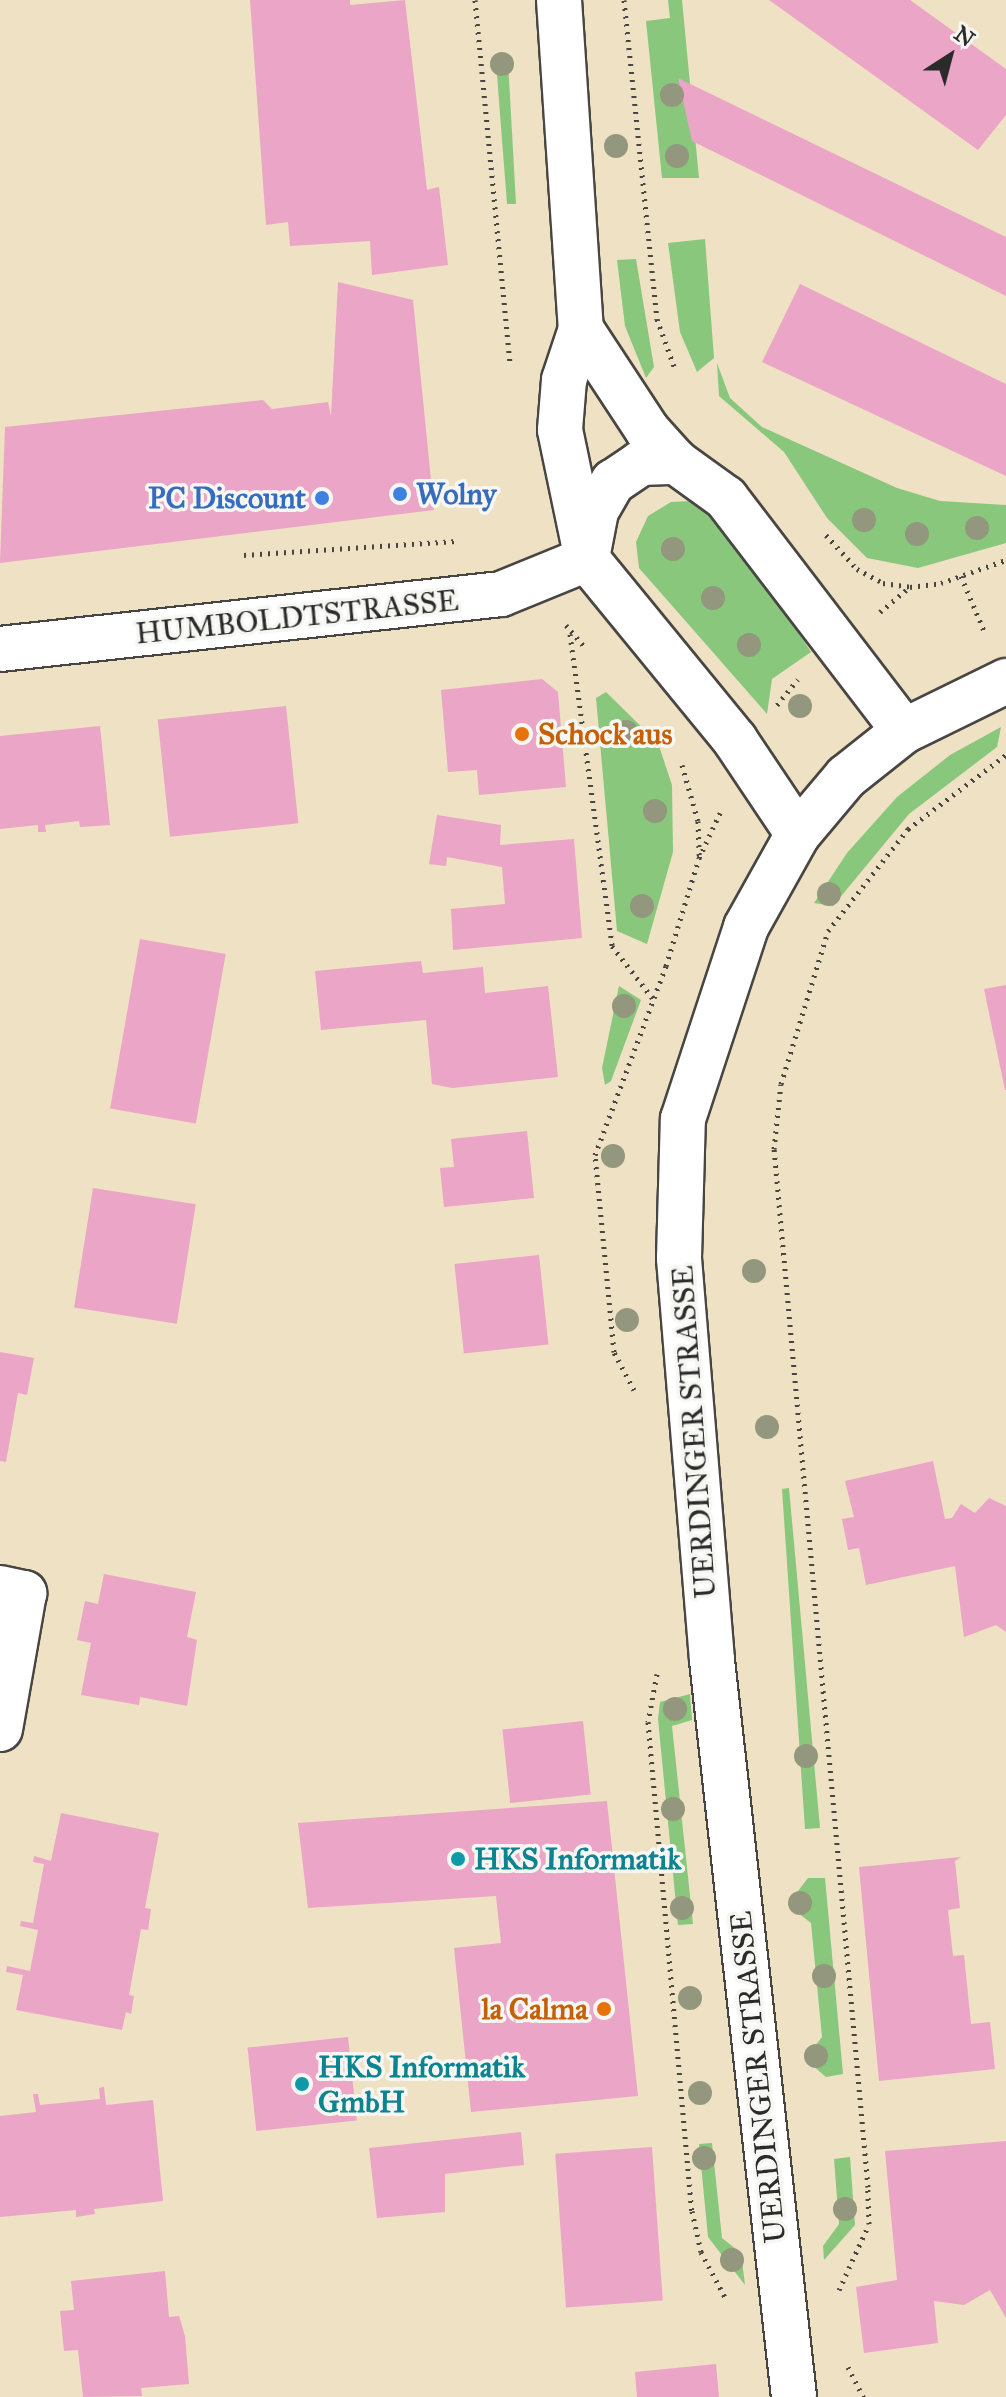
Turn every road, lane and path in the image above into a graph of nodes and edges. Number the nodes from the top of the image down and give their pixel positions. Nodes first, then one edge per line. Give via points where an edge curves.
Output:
1 (559, 0) edge
2 (624, 0) edge
3 (581, 329) junction
4 (679, 380) dead end
5 (676, 462) junction
6 (817, 524) dead end
7 (461, 541) dead end
8 (244, 555) dead end
9 (587, 559) junction
10 (1006, 560) edge
11 (910, 587) junction
12 (569, 633) dead end
13 (838, 647) junction
14 (0, 649) edge
15 (1006, 681) edge
16 (904, 731) junction
17 (1006, 755) edge
18 (747, 756) junction
19 (798, 834) junction
20 (699, 858) dead end
21 (654, 1000) dead end
22 (0, 1588) edge
23 (0, 1729) edge
24 (840, 2299) dead end
25 (846, 2355) dead end
26 (794, 2397) edge
27 (863, 2397) edge

1 - 3 main road
2 - 4 path via 657,319
3 - 5 main road via 648,431
3 - 9 main road via 564,380 560,430
5 - 9 main road via 641,463 613,482 596,511
5 - 13 main road via 726,498
6 - 11 path via 857,569 883,583
7 - 8 path
9 - 14 main road, HUMBOLDTSTRASSE via 501,594
9 - 18 main road
10 - 11 path via 941,583
11 - 13 path
12 - 21 path via 612,946
13 - 16 main road
13 - 18 path via 795,681
15 - 16 main road, UERDINGER STRASSE
16 - 19 main road, UERDINGER STRASSE via 846,777
17 - 24 path via 908,829 828,931 781,1084 774,1149 868,2187 869,2224 838,2285
18 - 19 main road
18 - 20 path
19 - 26 main road, UERDINGER STRASSE via 746,927 683,1119 679,1258 712,1660
22 - 23 main road via 24,1593
25 - 27 path

